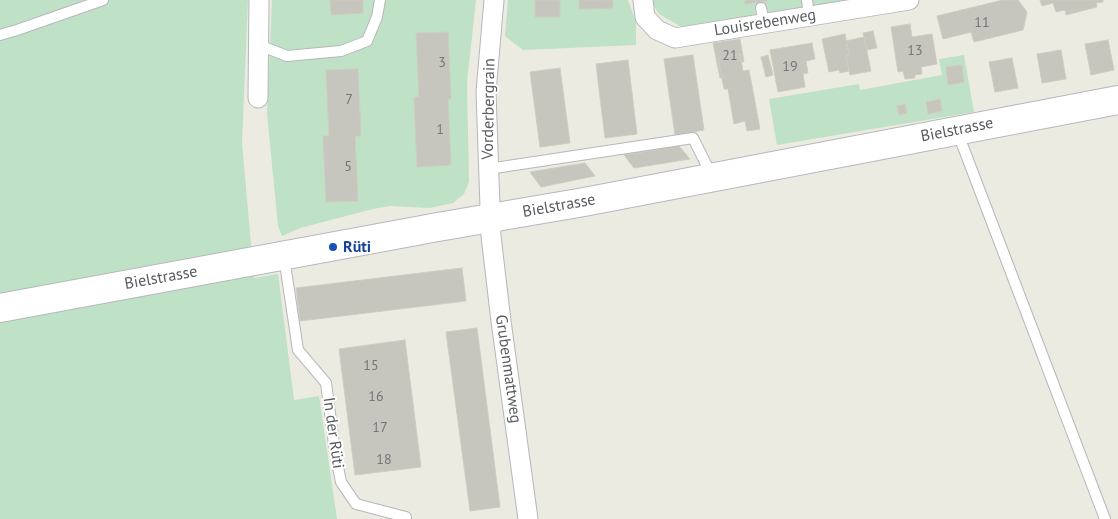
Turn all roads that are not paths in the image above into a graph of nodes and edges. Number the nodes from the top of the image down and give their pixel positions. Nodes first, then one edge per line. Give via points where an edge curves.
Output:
1 (103, 0) edge
2 (260, 0) edge
3 (380, 0) edge
4 (494, 0) edge
5 (643, 0) edge
6 (909, 0) edge
7 (808, 8) edge
8 (0, 35) edge
9 (259, 45) junction
10 (258, 98) dead end
11 (1118, 100) edge
12 (957, 130) junction
13 (488, 168) junction
14 (713, 177) junction
15 (490, 219) junction
16 (284, 256) junction
17 (0, 308) edge
18 (406, 517) dead end
19 (528, 519) edge
20 (1105, 519) edge

1 - 8 lane
2 - 9 street
3 - 9 lane via 377,17 366,41 350,48 287,56
4 - 13 street, Vorderbergrain via 486,92
5 - 7 street, Louisrebenweg via 645,17 656,30 675,38
6 - 7 street, Louisrebenweg
9 - 10 street
11 - 12 main road, Bielstrasse
12 - 14 main road, Bielstrasse
12 - 20 lane
13 - 14 lane via 692,138
13 - 15 street, Vorderbergrain
14 - 15 main road, Bielstrasse
15 - 16 main road, Bielstrasse
15 - 19 street, Grubenmattweg
16 - 17 main road, Bielstrasse
16 - 18 lane, In der Rüti via 298,350 326,383 341,482 356,504

